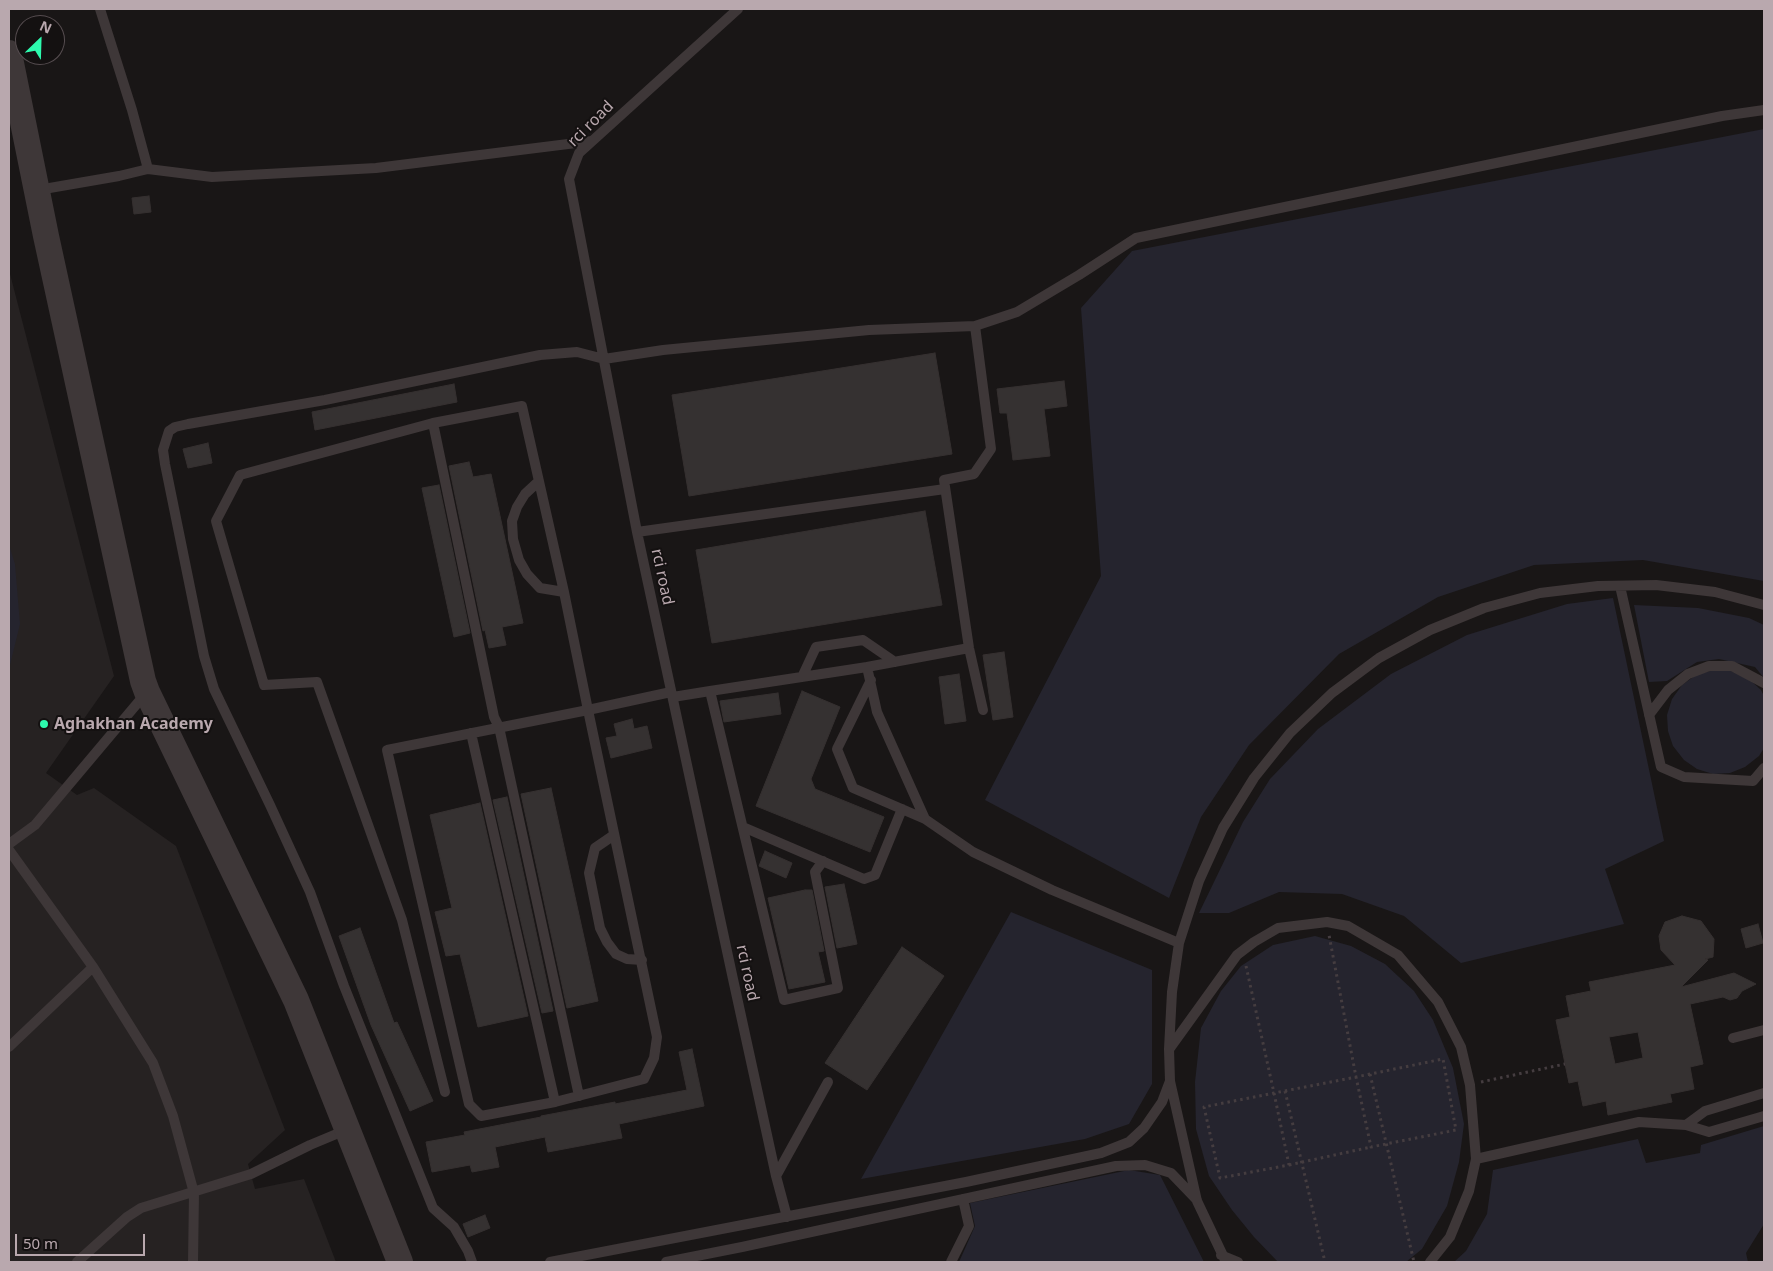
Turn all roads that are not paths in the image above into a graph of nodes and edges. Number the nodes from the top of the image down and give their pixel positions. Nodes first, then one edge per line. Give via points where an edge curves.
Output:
1 (100, 9) edge
2 (738, 9) edge
3 (9, 53) edge
4 (1764, 110) edge
5 (592, 141) junction
6 (148, 169) junction
7 (37, 190) junction
8 (974, 326) junction
9 (604, 360) junction
10 (433, 423) junction
11 (539, 481) junction
12 (945, 489) junction
13 (637, 532) junction
14 (1620, 586) junction
15 (564, 592) junction
16 (1764, 605) edge
17 (969, 648) junction
18 (895, 662) junction
19 (867, 667) junction
20 (802, 677) junction
21 (871, 680) junction
22 (1764, 683) edge
23 (710, 691) junction
24 (147, 692) junction
25 (672, 694) junction
26 (588, 710) junction
27 (983, 710) dead end
28 (1649, 715) junction
29 (500, 727) junction
30 (471, 733) junction
31 (1764, 768) edge
32 (902, 809) junction
33 (925, 819) junction
34 (742, 826) junction
35 (614, 836) junction
36 (9, 844) edge
37 (9, 850) edge
38 (823, 861) junction
39 (1179, 943) junction
40 (642, 960) junction
41 (93, 967) junction
42 (1764, 1030) edge
43 (1733, 1038) dead end
44 (9, 1047) edge
45 (1169, 1049) junction
46 (1170, 1081) junction
47 (828, 1082) dead end
48 (445, 1092) dead end
49 (1764, 1093) edge
50 (579, 1096) junction
51 (555, 1102) junction
52 (1764, 1116) edge
53 (1686, 1125) junction
54 (348, 1130) junction
55 (1476, 1159) junction
56 (776, 1176) junction
57 (194, 1193) junction
58 (962, 1199) junction
59 (1197, 1201) junction
60 (787, 1217) junction
61 (1223, 1258) edge
62 (77, 1262) edge
63 (192, 1262) edge
64 (400, 1262) edge
65 (472, 1262) edge
66 (550, 1262) edge
67 (666, 1262) edge
68 (951, 1262) edge
69 (1238, 1262) edge
70 (1430, 1262) edge

1 - 6 lane
2 - 5 lane, rci road
3 - 7 street
4 - 8 lane via 1712,118 1136,238 1017,312
5 - 6 lane via 366,168 212,177
5 - 9 lane, rci road via 579,153 570,179
6 - 7 lane
7 - 24 street
8 - 9 lane via 869,330 663,350
8 - 12 lane via 991,449 974,474 944,480
9 - 13 lane, rci road
9 - 65 lane via 577,352 540,355 325,400 188,424 169,431 164,450 188,580 214,689 310,892 433,1208 454,1227
10 - 11 lane via 522,406
10 - 29 lane via 494,717
10 - 48 lane via 240,475 216,521 264,685 317,682 402,920
11 - 15 lane
11 - 15 lane via 517,507 512,521 513,539 526,574 540,588
12 - 13 lane
12 - 17 lane
13 - 25 lane, rci road
14 - 16 lane via 1656,585 1715,592
14 - 28 lane
14 - 39 lane via 1540,593 1484,608 1430,630 1379,658 1332,693 1290,733 1254,778 1223,828 1199,881
15 - 26 lane
17 - 18 lane
17 - 27 lane
18 - 19 lane
18 - 20 lane via 864,640 816,647
19 - 20 lane
19 - 21 lane
20 - 23 lane
21 - 32 lane via 837,749 853,788
21 - 33 lane via 877,712
22 - 28 lane via 1732,666 1709,666 1688,674 1668,690
23 - 25 lane
23 - 34 lane
24 - 36 lane via 35,825
24 - 54 street via 296,1000
25 - 26 lane
25 - 56 lane, rci road
26 - 29 lane
26 - 35 lane
28 - 31 lane via 1661,767 1684,778 1753,781
29 - 30 lane
29 - 50 lane
30 - 51 lane
30 - 51 lane via 388,750 390,759 469,1104 481,1116
32 - 33 lane
32 - 38 lane via 875,875 864,879
33 - 39 lane via 973,852 1026,878
34 - 38 lane
34 - 38 lane via 784,1000 838,988 815,872
35 - 40 lane
35 - 40 lane via 595,848 589,873 600,928 616,954
37 - 41 lane
39 - 45 lane
40 - 50 lane via 657,1037 654,1058 644,1079
41 - 44 lane
41 - 57 lane via 153,1063 173,1116
42 - 43 lane
45 - 46 lane
45 - 55 lane via 1242,950 1278,928 1327,922 1348,926 1398,955 1438,1002 1461,1047 1470,1084
46 - 59 lane
46 - 60 lane via 1162,1102 1144,1128 1129,1142 1101,1153
47 - 56 lane
49 - 53 lane via 1705,1111
50 - 51 lane
52 - 53 lane via 1710,1132
53 - 55 lane via 1639,1122
54 - 57 lane via 251,1174
54 - 64 street
55 - 70 lane via 1469,1191 1450,1237
56 - 60 lane, rci road
57 - 62 lane via 141,1208
57 - 63 lane
58 - 59 lane via 1116,1166 1145,1165 1171,1173
58 - 67 lane
58 - 68 lane via 969,1226
59 - 61 lane
60 - 66 lane
61 - 69 lane

